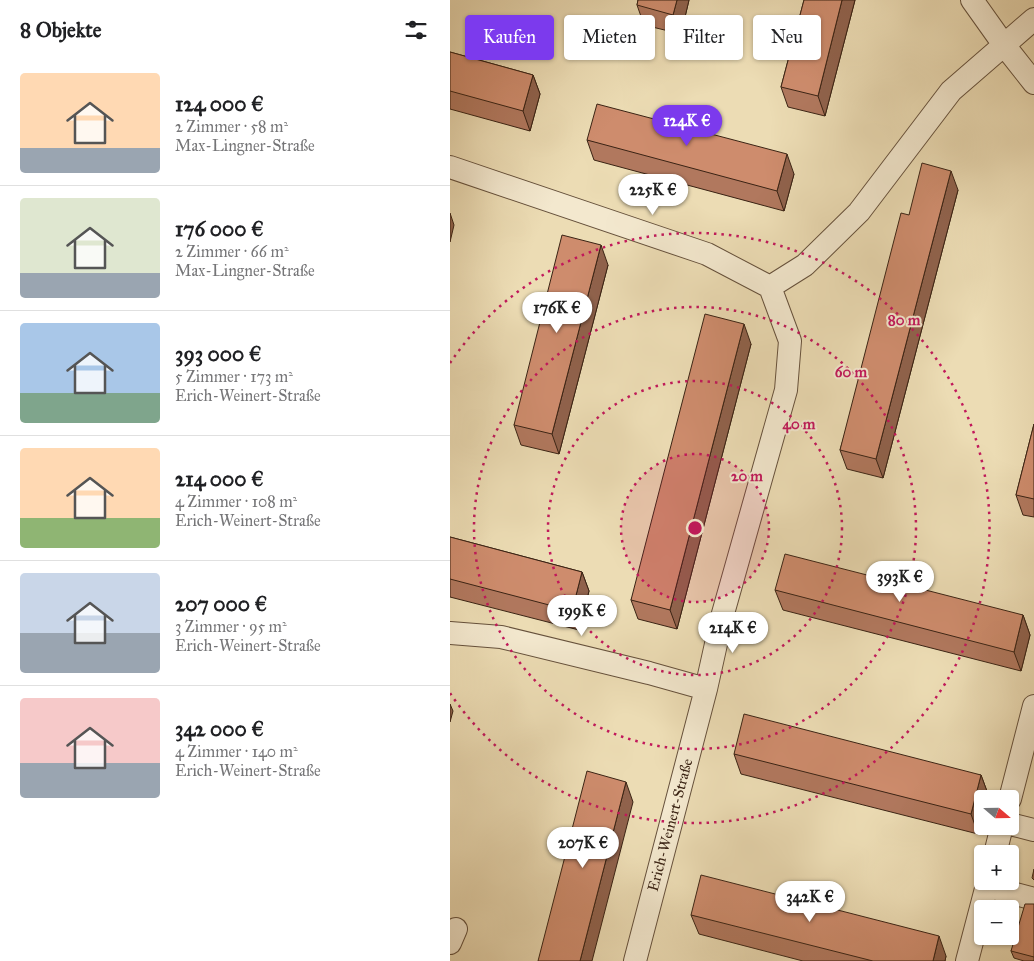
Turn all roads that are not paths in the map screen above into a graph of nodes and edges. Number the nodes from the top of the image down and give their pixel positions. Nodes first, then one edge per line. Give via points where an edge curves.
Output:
1 (972, 0) edge
2 (1034, 19) edge
3 (1004, 45) junction
4 (1034, 83) edge
5 (450, 167) edge
6 (770, 287) junction
7 (450, 633) edge
8 (706, 689) junction
9 (1034, 706) edge
10 (1029, 748) edge
11 (1013, 790) edge
12 (1019, 826) edge
13 (1034, 830) edge
14 (986, 890) edge
15 (1006, 890) edge
16 (1034, 899) edge
17 (635, 961) edge
18 (968, 961) edge

1 - 3 street
2 - 3 street
3 - 4 street
3 - 6 street via 951,92 858,212 805,265
5 - 6 street via 707,254
6 - 8 street, Erich-Weinert-Straße via 790,341 786,390 722,617
7 - 8 street via 501,637
8 - 17 street, Erich-Weinert-Straße
9 - 10 street
10 - 11 street
12 - 13 street
14 - 18 street
15 - 16 street

